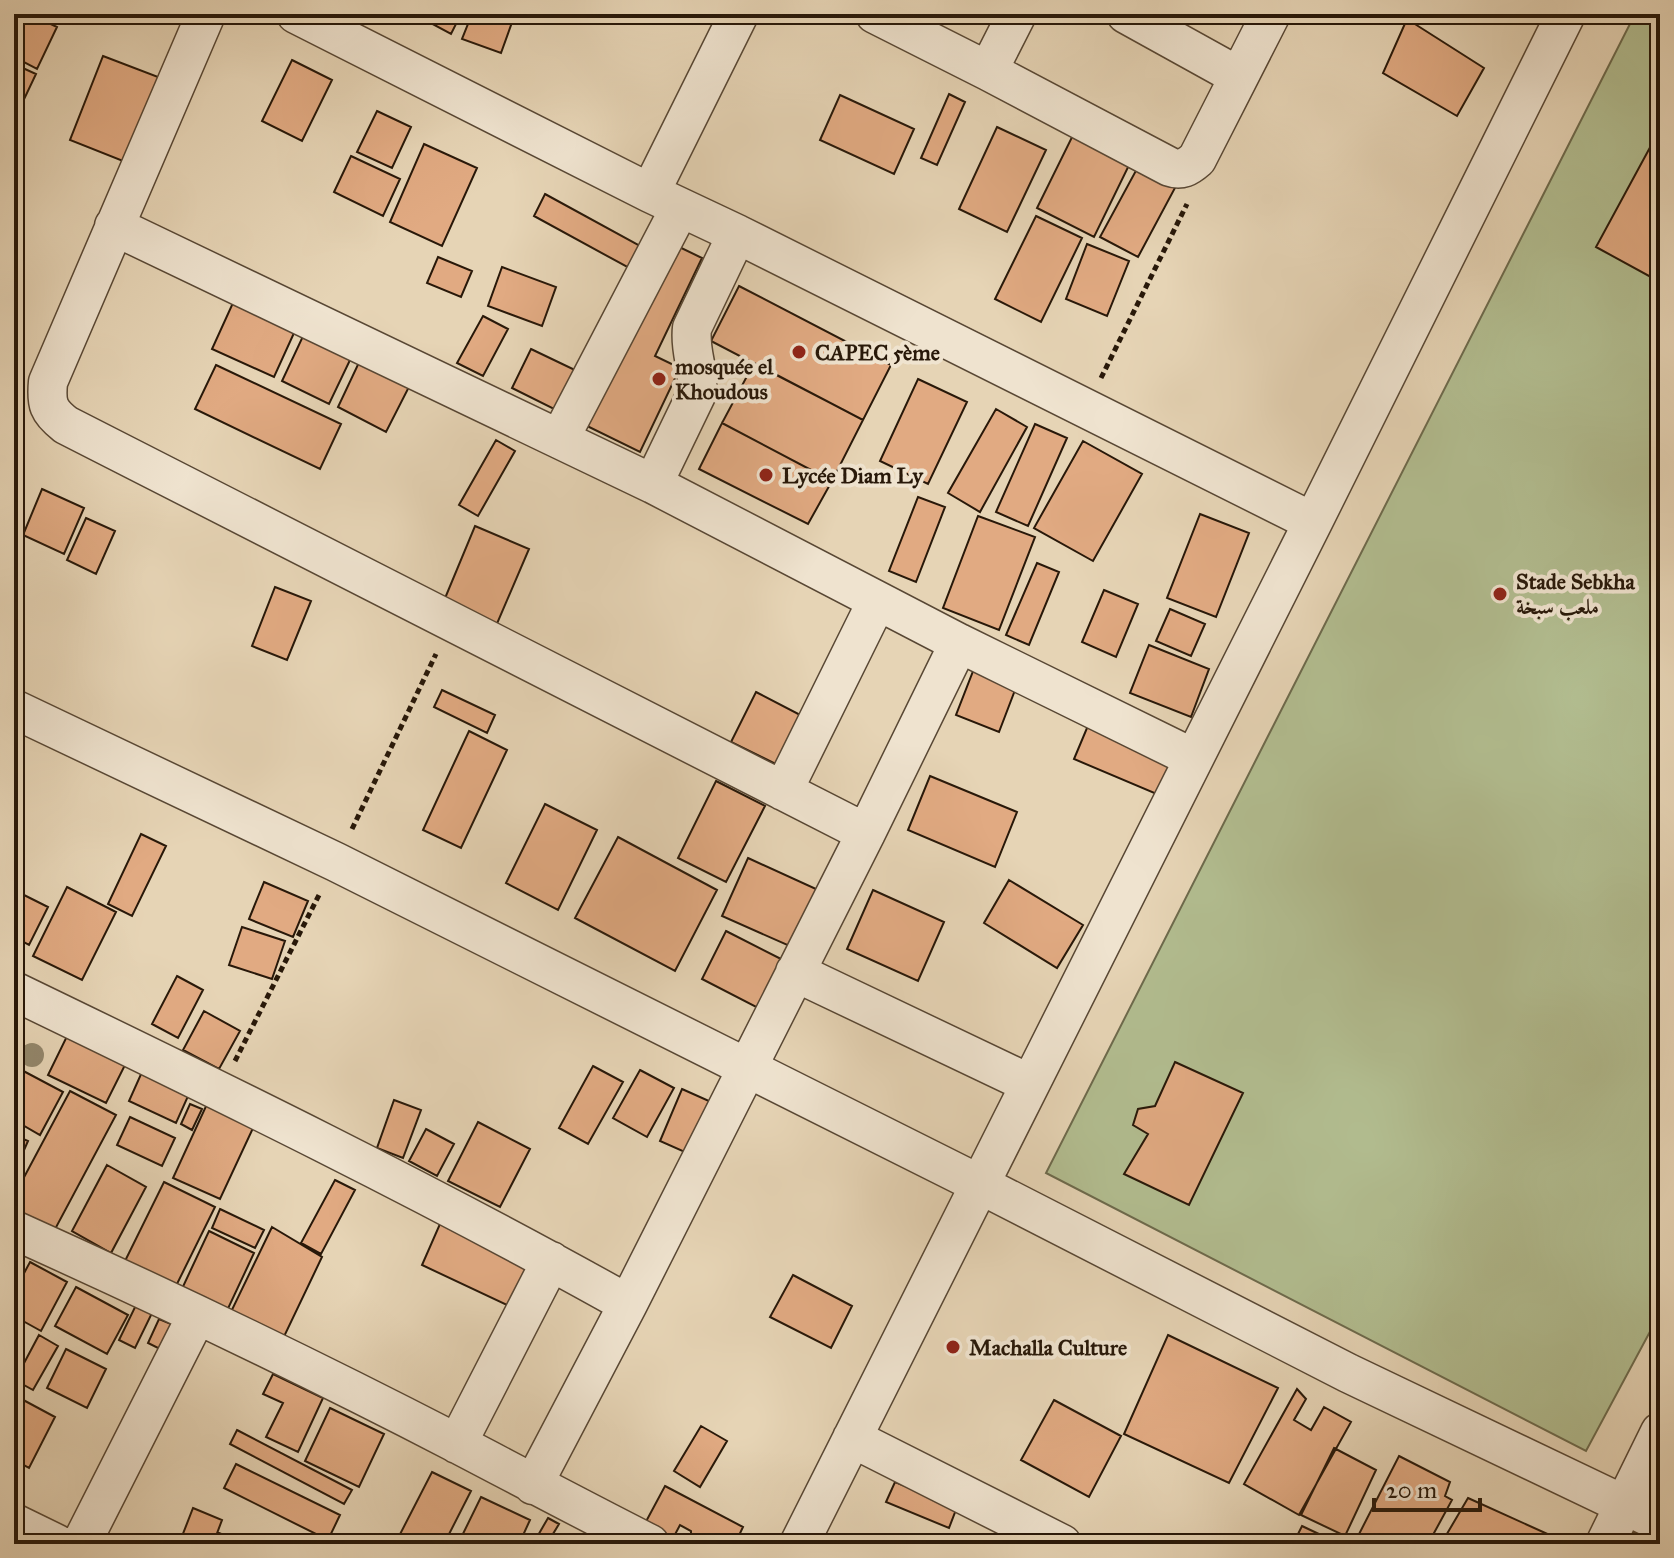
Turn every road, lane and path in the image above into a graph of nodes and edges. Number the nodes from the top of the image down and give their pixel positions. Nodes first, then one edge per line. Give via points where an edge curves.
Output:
1 (206, 14) edge
2 (296, 14) edge
3 (739, 14) edge
4 (875, 14) edge
5 (1017, 14) edge
6 (1126, 14) edge
7 (1271, 14) edge
8 (1566, 14) edge
9 (988, 71) junction
10 (1238, 76) junction
11 (1184, 168) junction
12 (665, 200) junction
13 (114, 226) junction
14 (737, 234) junction
15 (1086, 408) junction
16 (560, 438) junction
17 (653, 484) junction
18 (1313, 522) junction
19 (877, 601) junction
20 (959, 643) junction
21 (14, 709) edge
22 (1193, 758) junction
23 (783, 791) junction
24 (866, 833) junction
25 (795, 972) junction
26 (14, 991) edge
27 (746, 1067) junction
28 (1030, 1084) junction
29 (979, 1184) junction
30 (14, 1230) edge
31 (551, 1261) junction
32 (628, 1304) junction
33 (197, 1315) junction
34 (1660, 1432) edge
35 (852, 1438) junction
36 (457, 1444) junction
37 (533, 1485) junction
38 (1624, 1504) junction
39 (1660, 1522) edge
40 (14, 1523) edge
41 (57, 1544) edge
42 (81, 1544) edge
43 (650, 1544) edge
44 (799, 1544) edge
45 (1062, 1544) edge
46 (1605, 1544) edge

1 - 13 street
2 - 12 street
3 - 12 street
4 - 9 street
5 - 9 street
6 - 10 street
7 - 10 street
8 - 18 street
9 - 11 street via 1170,167
10 - 11 street via 1197,159
11 - 15 path via 1194,190
12 - 14 street
12 - 16 street
13 - 16 street
13 - 23 street via 48,382 49,409 57,418
14 - 15 street
14 - 17 street via 692,328 697,393
15 - 18 street
16 - 17 street
17 - 19 street
18 - 22 street
19 - 20 street
19 - 23 street
20 - 22 street
20 - 24 street
21 - 27 street via 336,862
22 - 28 street
23 - 24 street
24 - 25 street
25 - 27 street
25 - 28 street
26 - 31 street via 220,1090
27 - 29 street
27 - 32 street
28 - 29 street
29 - 35 street
29 - 38 street via 1348,1373
30 - 33 street
31 - 32 street
31 - 36 street
32 - 37 street
33 - 36 street
33 - 42 street
34 - 38 street
35 - 44 street
35 - 45 street
36 - 37 street
37 - 43 street
38 - 39 street
38 - 46 street
40 - 41 street

